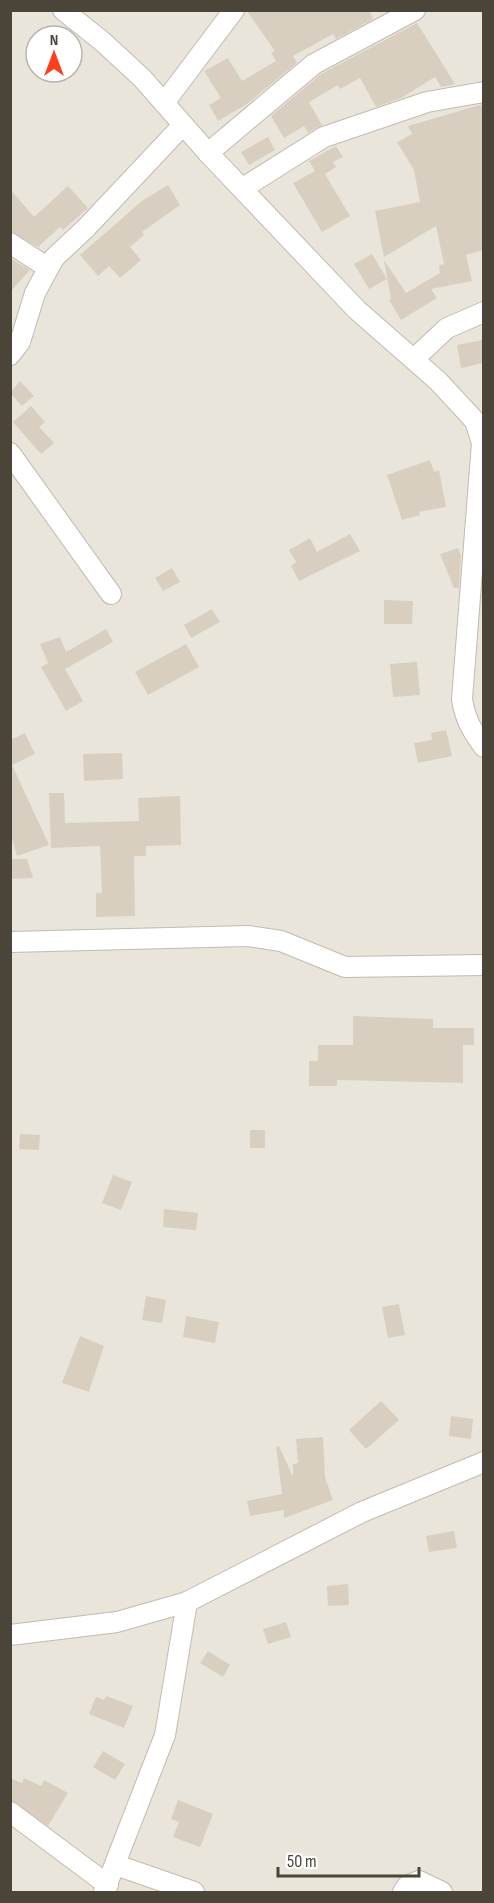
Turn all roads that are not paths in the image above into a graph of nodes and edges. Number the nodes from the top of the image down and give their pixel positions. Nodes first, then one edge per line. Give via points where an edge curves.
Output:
1 (63, 10) edge
2 (234, 10) edge
3 (415, 10) edge
4 (483, 92) edge
5 (164, 103) junction
6 (183, 125) junction
7 (208, 153) junction
8 (243, 188) junction
9 (10, 243) edge
10 (48, 268) junction
11 (483, 312) edge
12 (10, 355) edge
13 (415, 358) junction
14 (10, 453) edge
15 (111, 594) dead end
16 (483, 747) edge
17 (10, 942) edge
18 (483, 965) edge
19 (483, 1462) edge
20 (187, 1602) junction
21 (10, 1635) edge
22 (10, 1812) edge
23 (116, 1866) junction
24 (106, 1889) edge
25 (194, 1893) edge
26 (403, 1893) edge
27 (442, 1893) edge

1 - 5 street via 103,42
2 - 5 street
3 - 7 street via 314,64
4 - 8 street via 427,102 324,137
5 - 6 street
6 - 7 street
6 - 10 street
7 - 8 street
8 - 13 street via 357,310
9 - 10 street
10 - 12 street via 34,293 20,342
11 - 13 street via 447,328
13 - 16 street via 475,421 482,443 462,699 471,731
14 - 15 street
17 - 18 street via 248,936 281,941 345,967
19 - 20 street via 362,1512
20 - 21 street via 117,1622
20 - 23 street via 165,1735
22 - 24 street
23 - 24 street
23 - 25 street
26 - 27 street via 407,1886 419,1881

